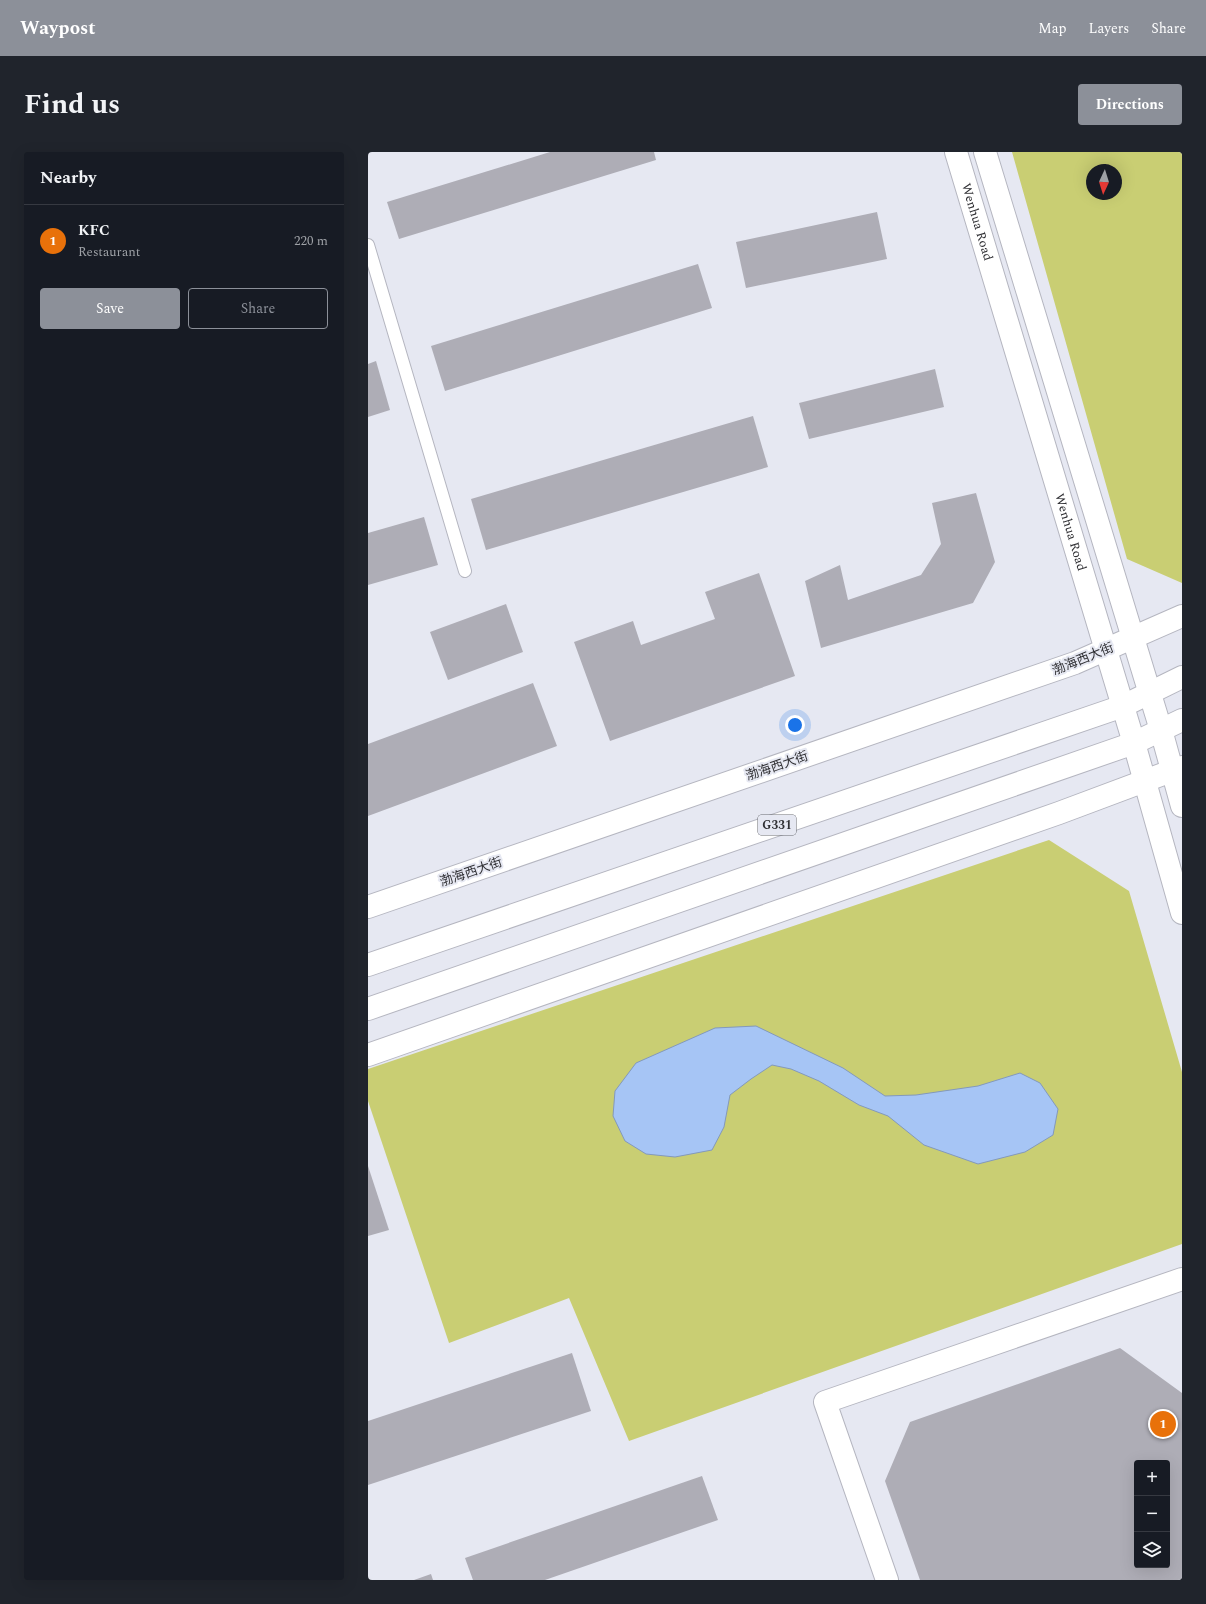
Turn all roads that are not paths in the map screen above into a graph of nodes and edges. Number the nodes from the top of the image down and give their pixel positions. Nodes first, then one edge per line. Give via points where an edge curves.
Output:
1 (956, 152) edge
2 (985, 152) edge
3 (368, 245) edge
4 (465, 570) dead end
5 (1182, 616) edge
6 (1132, 638) junction
7 (1106, 650) junction
8 (1182, 677) edge
9 (1149, 693) junction
10 (1123, 706) junction
11 (1182, 720) edge
12 (1161, 730) junction
13 (1134, 743) junction
14 (1177, 769) edge
15 (1145, 781) junction
16 (1182, 806) edge
17 (368, 907) edge
18 (1182, 913) edge
19 (368, 965) edge
20 (368, 1009) edge
21 (368, 1055) edge
22 (1182, 1279) edge
23 (887, 1580) edge

1 - 7 main road, Wenhua Road
2 - 6 main road
3 - 4 lane
5 - 6 main road, 渤海西大街
6 - 7 main road, 渤海西大街
6 - 9 main road
7 - 10 main road, Wenhua Road
7 - 17 main road, 渤海西大街 via 1028,680
8 - 9 main road, G331
9 - 10 main road, G331
9 - 12 main road
10 - 13 main road, Wenhua Road
10 - 19 main road, G331
11 - 12 main road
12 - 13 main road
12 - 14 main road
13 - 15 main road, Wenhua Road
13 - 20 main road
14 - 15 main road
14 - 16 main road
15 - 18 main road, Wenhua Road
15 - 21 main road
22 - 23 main road via 825,1402

